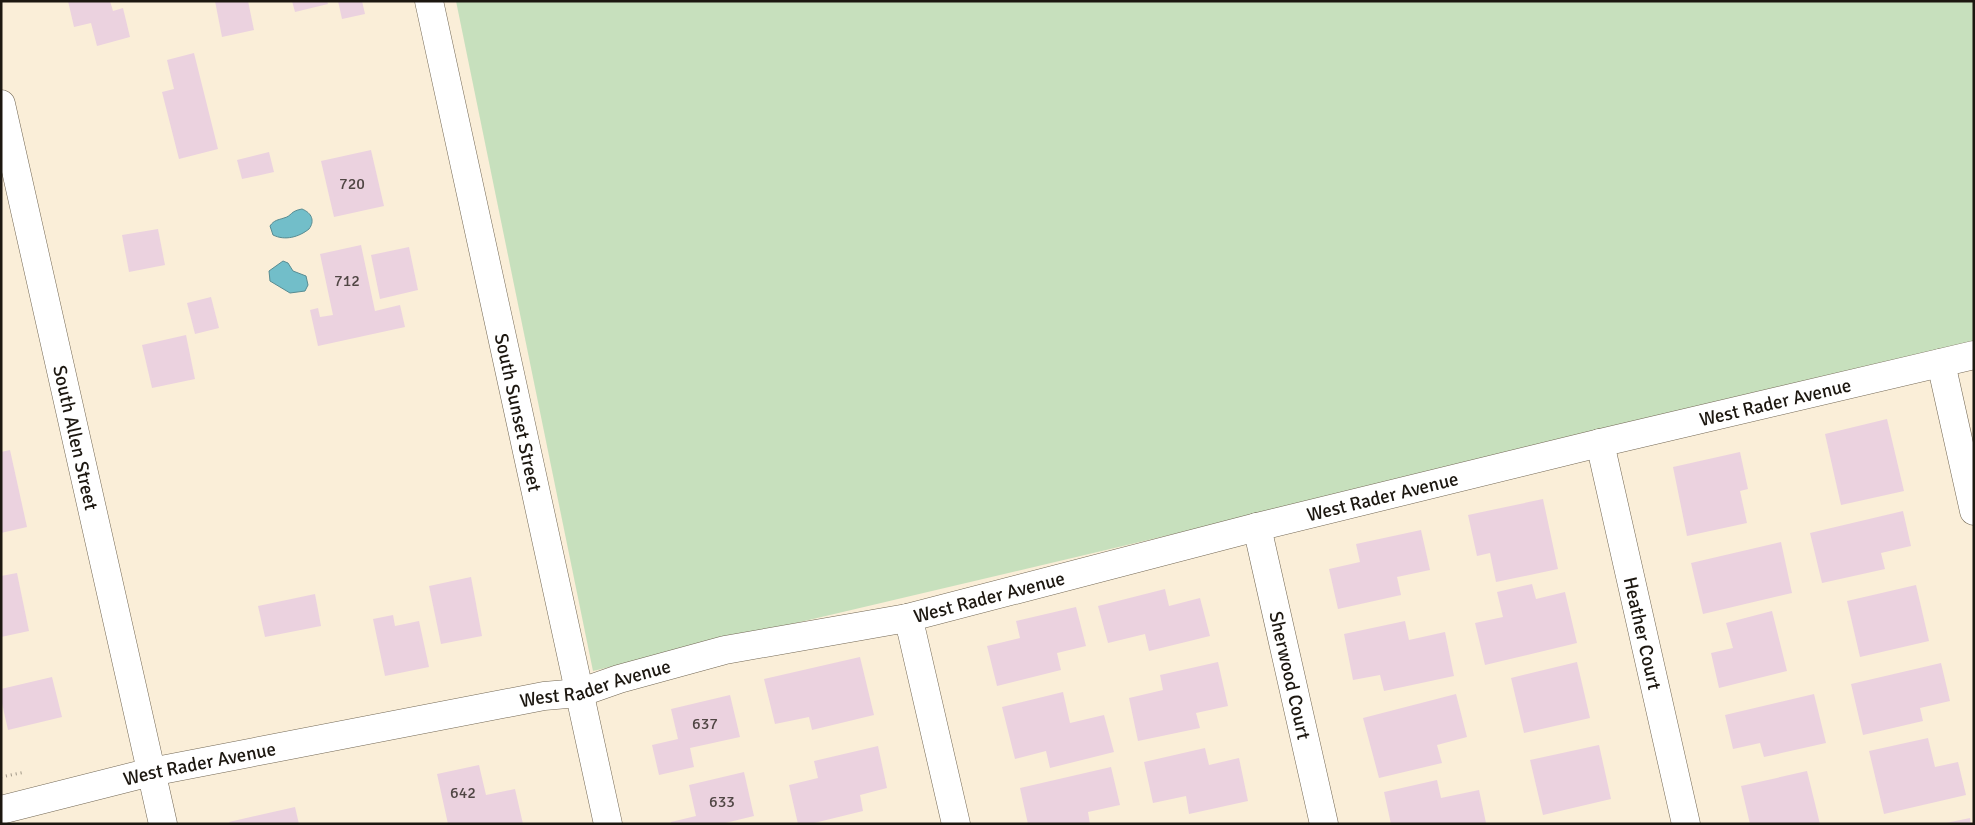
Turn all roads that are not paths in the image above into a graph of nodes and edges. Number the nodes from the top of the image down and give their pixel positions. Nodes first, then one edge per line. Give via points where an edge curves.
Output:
1 (430, 1) edge
2 (1, 104) edge
3 (1974, 355) edge
4 (1941, 362) junction
5 (1600, 443) junction
6 (1974, 511) edge
7 (1257, 527) junction
8 (907, 618) junction
9 (580, 693) junction
10 (151, 772) junction
11 (1, 810) edge
12 (163, 824) edge
13 (608, 824) edge
14 (956, 824) edge
15 (1324, 824) edge
16 (1686, 824) edge

1 - 9 street, South Sunset Street
2 - 10 street, South Allen Street
3 - 4 street, West Rader Avenue
4 - 5 street, West Rader Avenue
4 - 6 street
5 - 7 street, West Rader Avenue
5 - 16 street, Heather Court
7 - 8 street, West Rader Avenue
7 - 15 street, Sherwood Court
8 - 9 street, West Rader Avenue via 725,650
8 - 14 street
9 - 10 street, West Rader Avenue via 544,696
9 - 13 street, South Sunset Street
10 - 11 street, West Rader Avenue
10 - 12 street, South Allen Street

